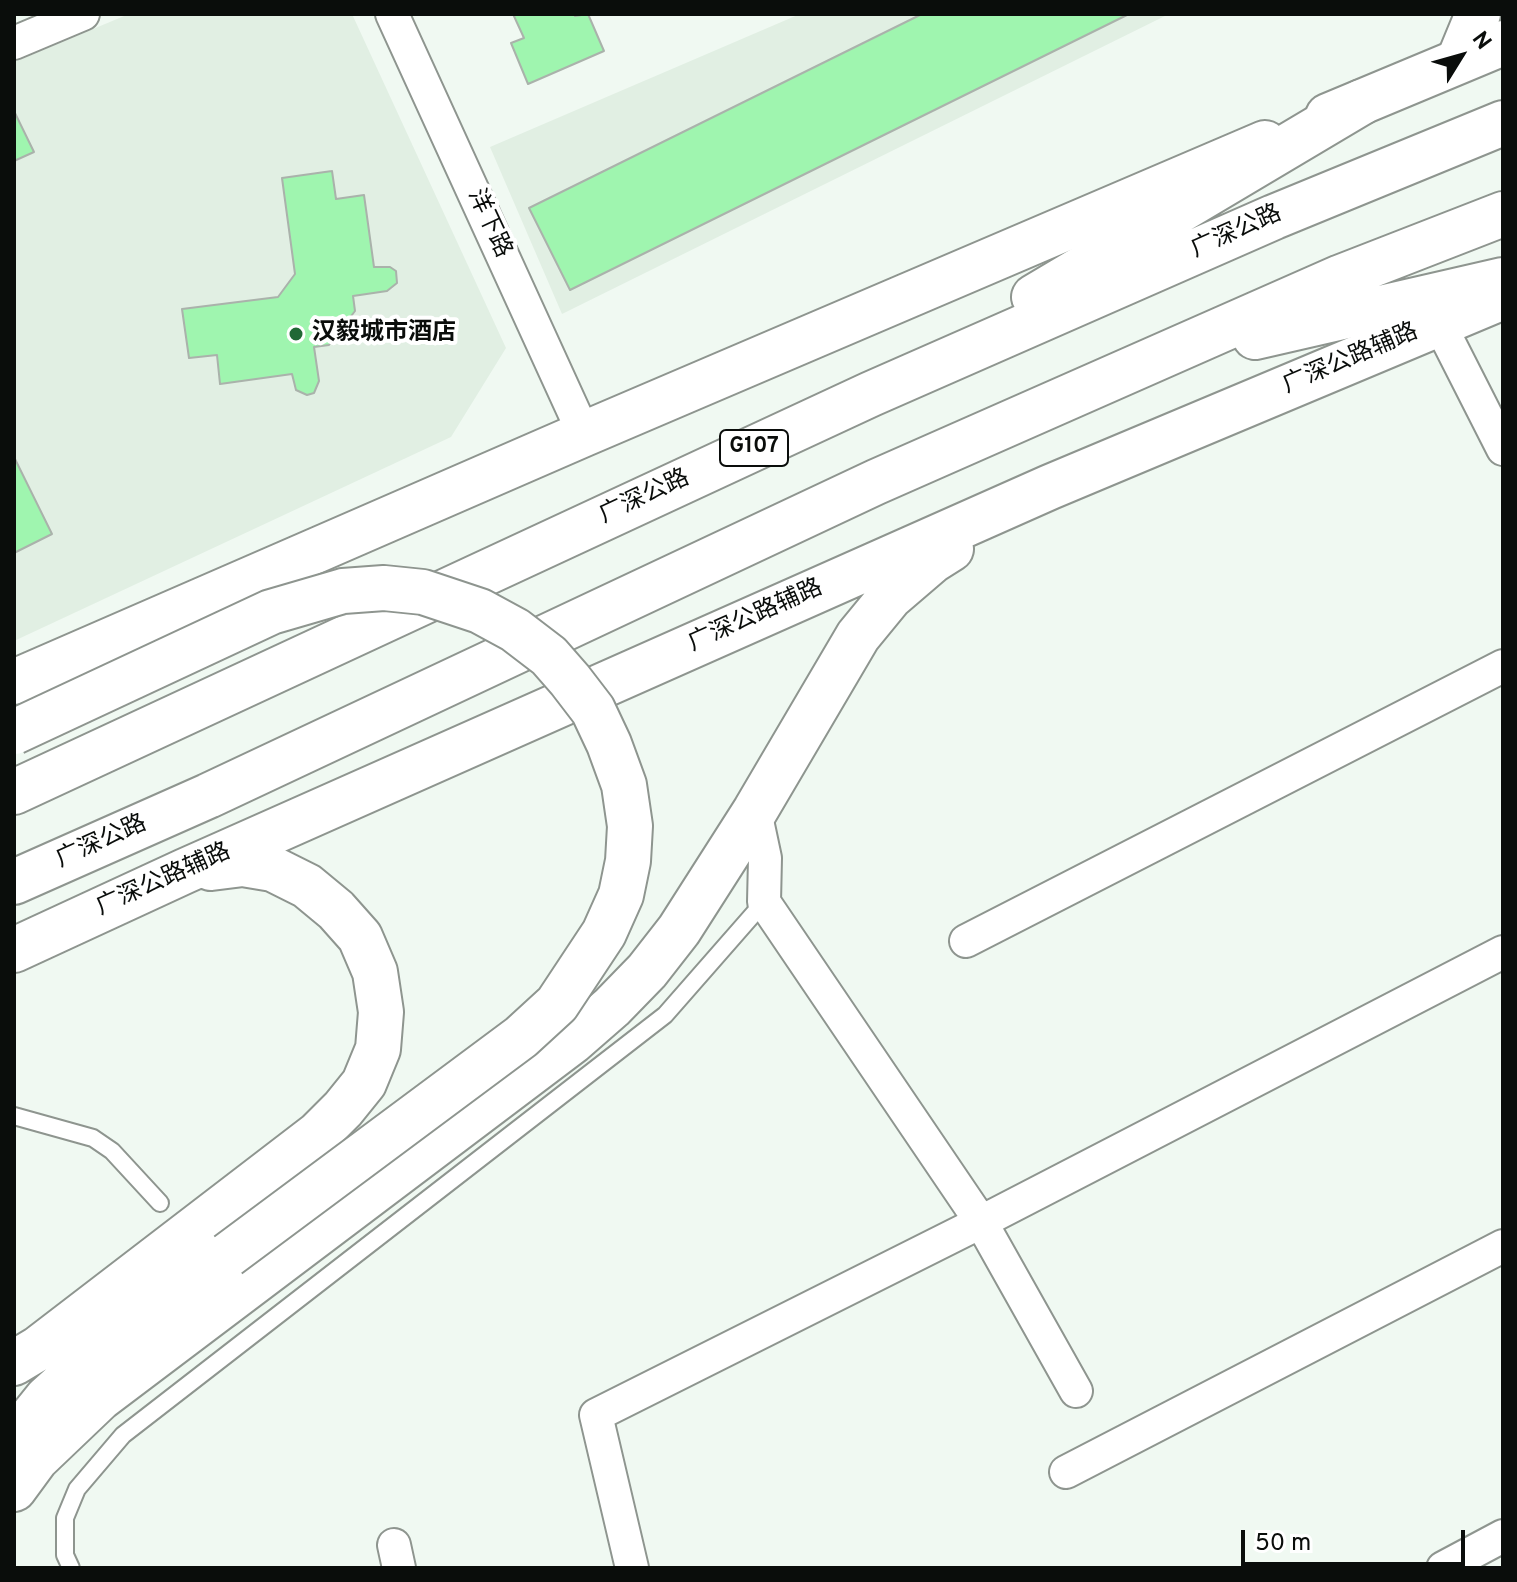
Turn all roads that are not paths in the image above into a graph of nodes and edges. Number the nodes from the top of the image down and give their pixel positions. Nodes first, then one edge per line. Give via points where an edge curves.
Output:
1 (83, 14) edge
2 (392, 14) edge
3 (1478, 14) edge
4 (14, 43) edge
5 (1503, 43) edge
6 (1459, 60) junction
7 (1362, 102) junction
8 (1503, 123) edge
9 (1503, 214) edge
10 (1503, 280) edge
11 (1503, 297) edge
12 (1439, 323) junction
13 (1151, 361) junction
14 (871, 394) junction
15 (584, 434) junction
16 (1503, 449) edge
17 (1050, 487) junction
18 (1503, 666) edge
19 (14, 682) edge
20 (14, 732) edge
21 (14, 792) edge
22 (755, 811) junction
23 (185, 871) junction
24 (14, 882) edge
25 (764, 902) junction
26 (966, 941) dead end
27 (14, 950) edge
28 (1503, 952) edge
29 (14, 1116) edge
30 (160, 1203) dead end
31 (981, 1222) junction
32 (1503, 1246) edge
33 (14, 1363) edge
34 (1076, 1391) dead end
35 (14, 1445) edge
36 (1066, 1472) dead end
37 (14, 1489) edge
38 (1503, 1536) edge
39 (71, 1568) edge
40 (632, 1568) edge
41 (1443, 1568) edge

1 - 4 street
2 - 15 street, 洋下路
3 - 6 main road
5 - 6 main road
6 - 7 main road
7 - 14 main road
7 - 15 main road
8 - 14 main road, 广深公路 / G107
9 - 13 main road, 广深公路 via 1341,277
10 - 13 main road
11 - 12 main road, 广深公路辅路
12 - 16 street
12 - 17 main road, 广深公路辅路
13 - 24 main road, 广深公路 via 876,482
14 - 21 main road, 广深公路 / G107
15 - 19 main road
17 - 22 main road via 932,561 890,597 858,636
17 - 23 main road, 广深公路辅路
18 - 26 street
20 - 35 main road, bridge via 271,612 343,591 423,592 480,611 549,656 593,710 624,785 630,826 621,895 585,966 557,1004 521,1037 77,1371 47,1398
22 - 25 street via 765,858
22 - 37 main road via 679,930 612,1007 100,1398 36,1459
23 - 27 main road, 广深公路辅路
23 - 33 main road via 243,864 273,869 307,886 336,910 360,937 375,972 381,1012 378,1049 364,1083 318,1134
25 - 31 street
25 - 39 lane via 665,1015 123,1435 77,1489 65,1518 65,1555
28 - 31 street
29 - 30 lane via 93,1138
31 - 34 street
31 - 40 street via 596,1415
32 - 36 street
38 - 41 street

